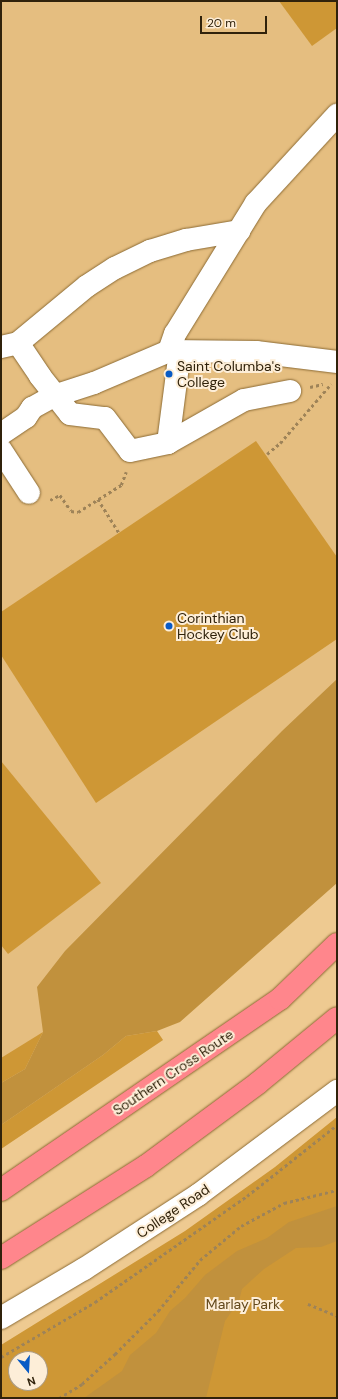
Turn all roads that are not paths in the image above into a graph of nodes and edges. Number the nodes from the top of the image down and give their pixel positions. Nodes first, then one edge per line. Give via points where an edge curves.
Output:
1 (337, 115) edge
2 (239, 231) junction
3 (10, 345) edge
4 (173, 358) junction
5 (337, 362) edge
6 (290, 391) dead end
7 (54, 396) junction
8 (1, 434) edge
9 (168, 443) junction
10 (1, 450) edge
11 (29, 493) road end
12 (337, 944) edge
13 (337, 1018) edge
14 (337, 1091) edge
15 (1, 1190) edge
16 (1, 1258) edge
17 (1, 1318) edge

1 - 2 street via 256,203
2 - 3 street via 186,240 150,251 115,268 87,286
2 - 4 street via 175,334
3 - 7 street
4 - 5 street via 256,352
4 - 7 street
4 - 9 street
6 - 9 street via 244,400
7 - 8 street via 32,408 26,417
7 - 9 street via 70,414 105,418 130,452
10 - 11 street
12 - 15 highway, Southern Cross Route via 280,999
13 - 16 highway via 258,1083 146,1166
14 - 17 street, College Road via 198,1195 84,1269

